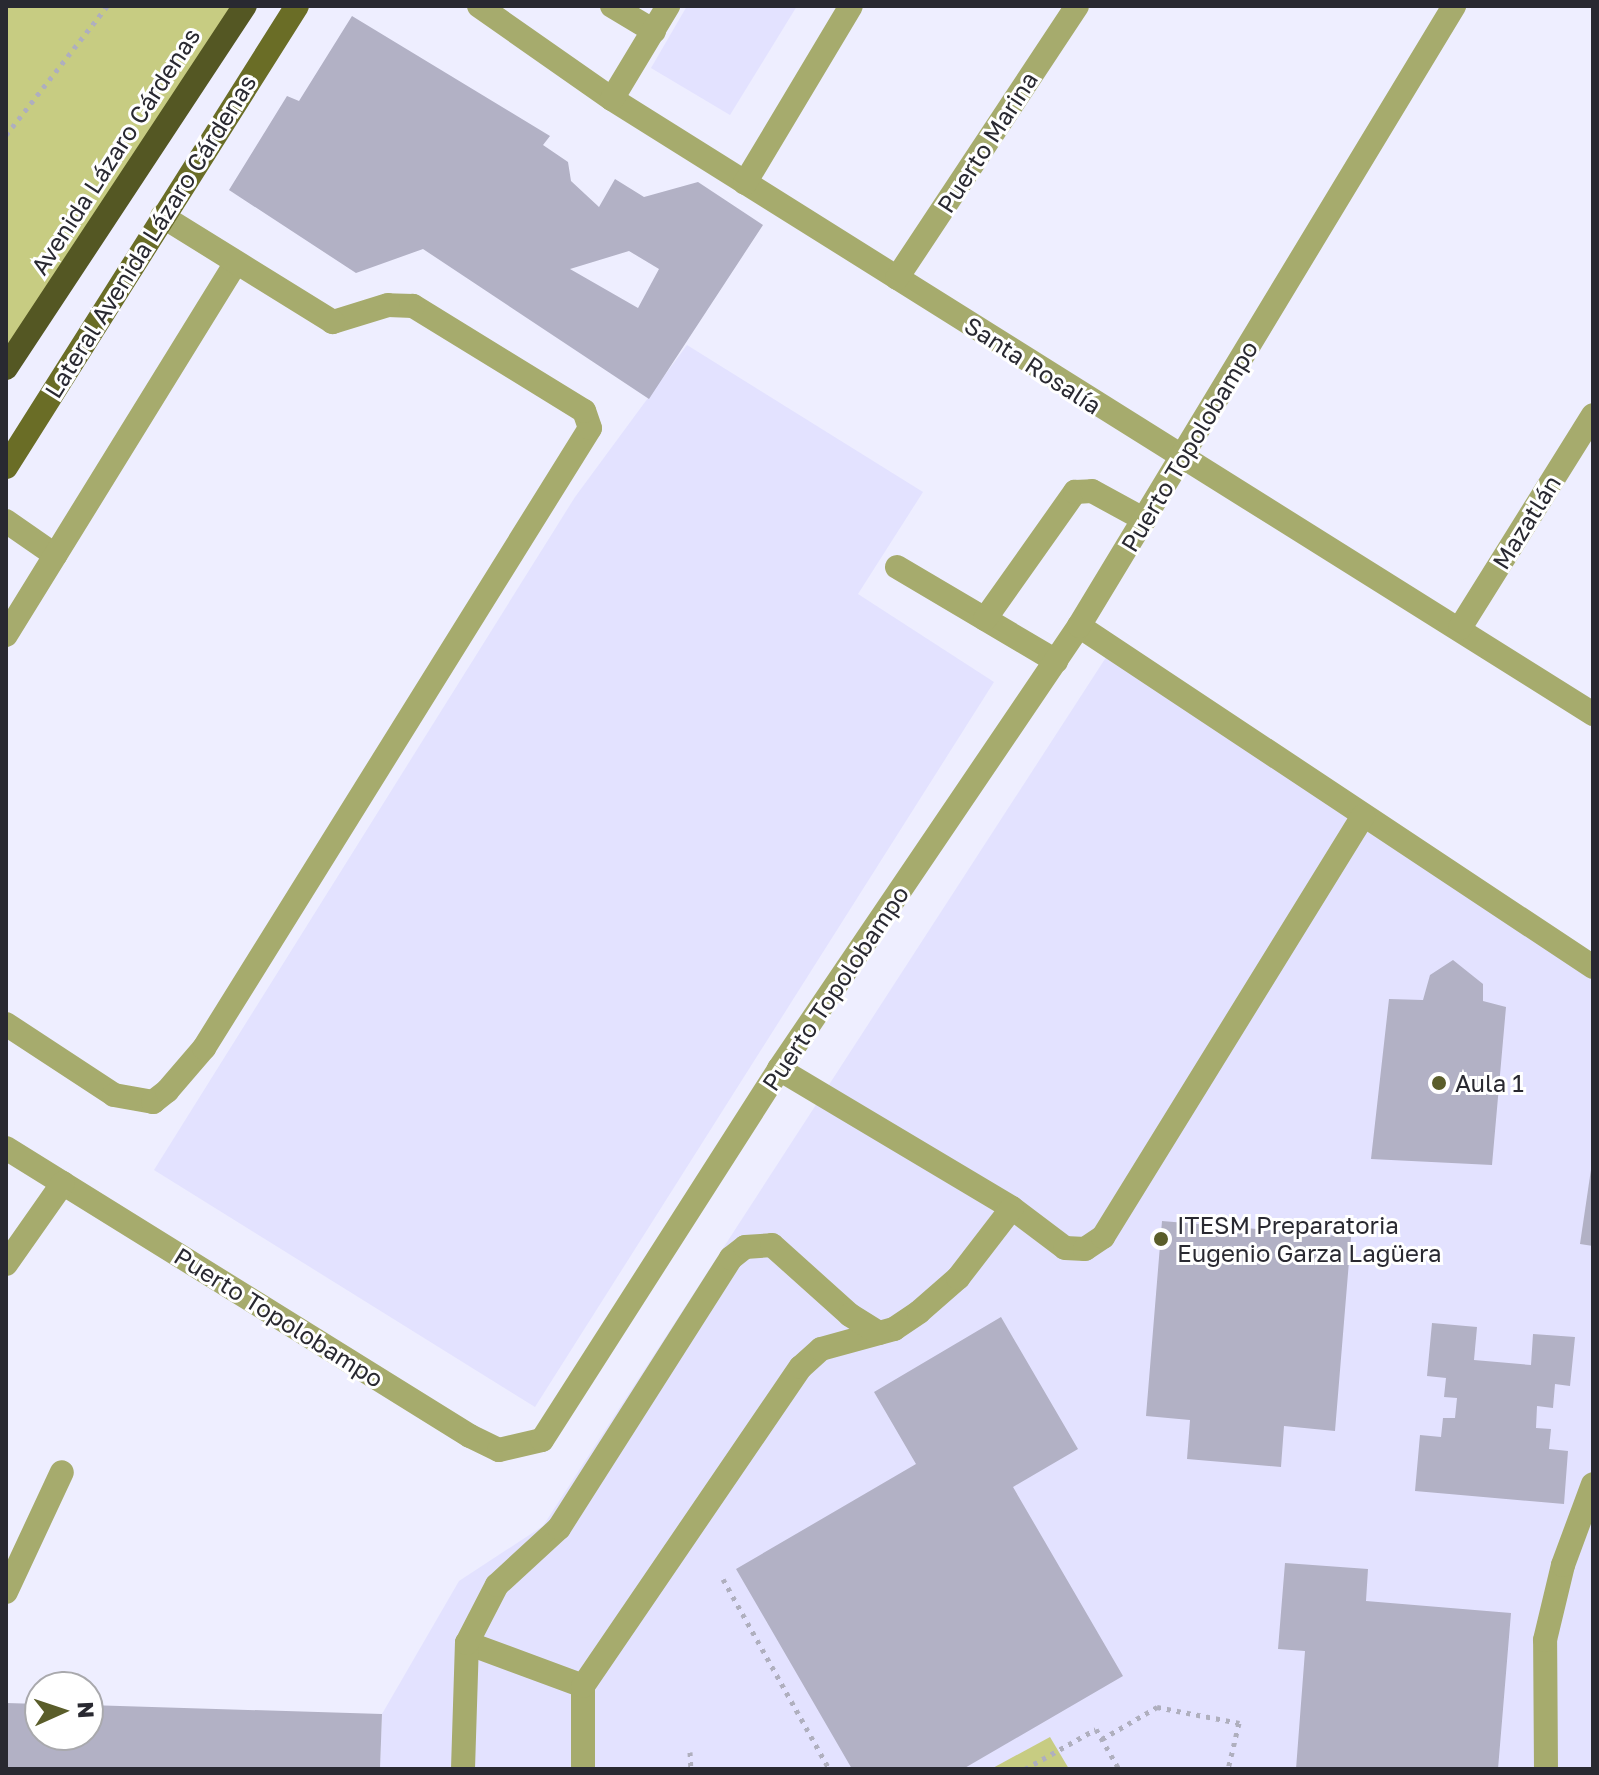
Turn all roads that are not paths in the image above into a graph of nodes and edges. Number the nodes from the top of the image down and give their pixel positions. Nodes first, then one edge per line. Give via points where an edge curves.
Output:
1 (245, 6) edge
2 (297, 6) edge
3 (479, 6) edge
4 (612, 6) edge
5 (668, 6) edge
6 (851, 6) edge
7 (1077, 6) edge
8 (1454, 6) edge
9 (654, 31) junction
10 (612, 99) junction
11 (745, 183) junction
12 (162, 216) junction
13 (235, 264) junction
14 (897, 278) junction
15 (6, 368) edge
16 (1593, 415) edge
17 (1181, 460) junction
18 (6, 467) edge
19 (1145, 520) junction
20 (6, 521) edge
21 (55, 555) junction
22 (897, 567) dead end
23 (985, 619) junction
24 (1079, 626) junction
25 (1460, 628) junction
26 (7, 630) edge
27 (1056, 661) junction
28 (1593, 714) edge
29 (1363, 816) junction
30 (1593, 967) edge
31 (6, 1024) edge
32 (779, 1069) junction
33 (6, 1148) edge
34 (63, 1183) junction
35 (1012, 1208) junction
36 (6, 1264) edge
37 (879, 1333) junction
38 (62, 1472) dead end
39 (1593, 1484) edge
40 (6, 1592) edge
41 (467, 1643) junction
42 (583, 1686) junction
43 (463, 1769) edge
44 (583, 1769) edge
45 (1546, 1769) edge

1 - 15 highway, Avenida Lázaro Cárdenas
2 - 12 main road, Lateral Avenida Lázaro Cárdenas
3 - 10 street, Santa Rosalía
4 - 9 street
5 - 9 street
6 - 11 street
7 - 14 street, Puerto Marina
8 - 17 street, Puerto Topolobampo
9 - 10 street
10 - 11 street, Santa Rosalía
11 - 14 street, Santa Rosalía
12 - 13 street
12 - 18 main road, Lateral Avenida Lázaro Cárdenas
13 - 21 street
13 - 31 street via 333,322 388,305 413,306 584,411 591,422 204,1048 153,1102 114,1095
14 - 17 street, Santa Rosalía
16 - 25 street, Mazatlán
17 - 19 street, Puerto Topolobampo
17 - 25 street, Santa Rosalía
19 - 23 street via 1092,491 1075,492
19 - 24 street, Puerto Topolobampo
20 - 21 street
21 - 26 street
22 - 23 street
23 - 27 street
24 - 27 street, Puerto Topolobampo
24 - 29 street
25 - 28 street, Santa Rosalía
27 - 32 street, Puerto Topolobampo
29 - 30 street
29 - 35 street via 1103,1237 1085,1249 1065,1248
32 - 34 street, Puerto Topolobampo via 558,1422 542,1440 520,1447 499,1450 470,1436
32 - 35 street
33 - 34 street, Puerto Topolobampo
34 - 36 street
35 - 37 street via 958,1278 919,1312
37 - 41 street via 850,1315 772,1245 745,1247 731,1258 559,1528 497,1585
37 - 42 street via 821,1349 801,1367
38 - 40 street
39 - 45 street via 1545,1640
41 - 42 street
41 - 43 street
42 - 44 street

